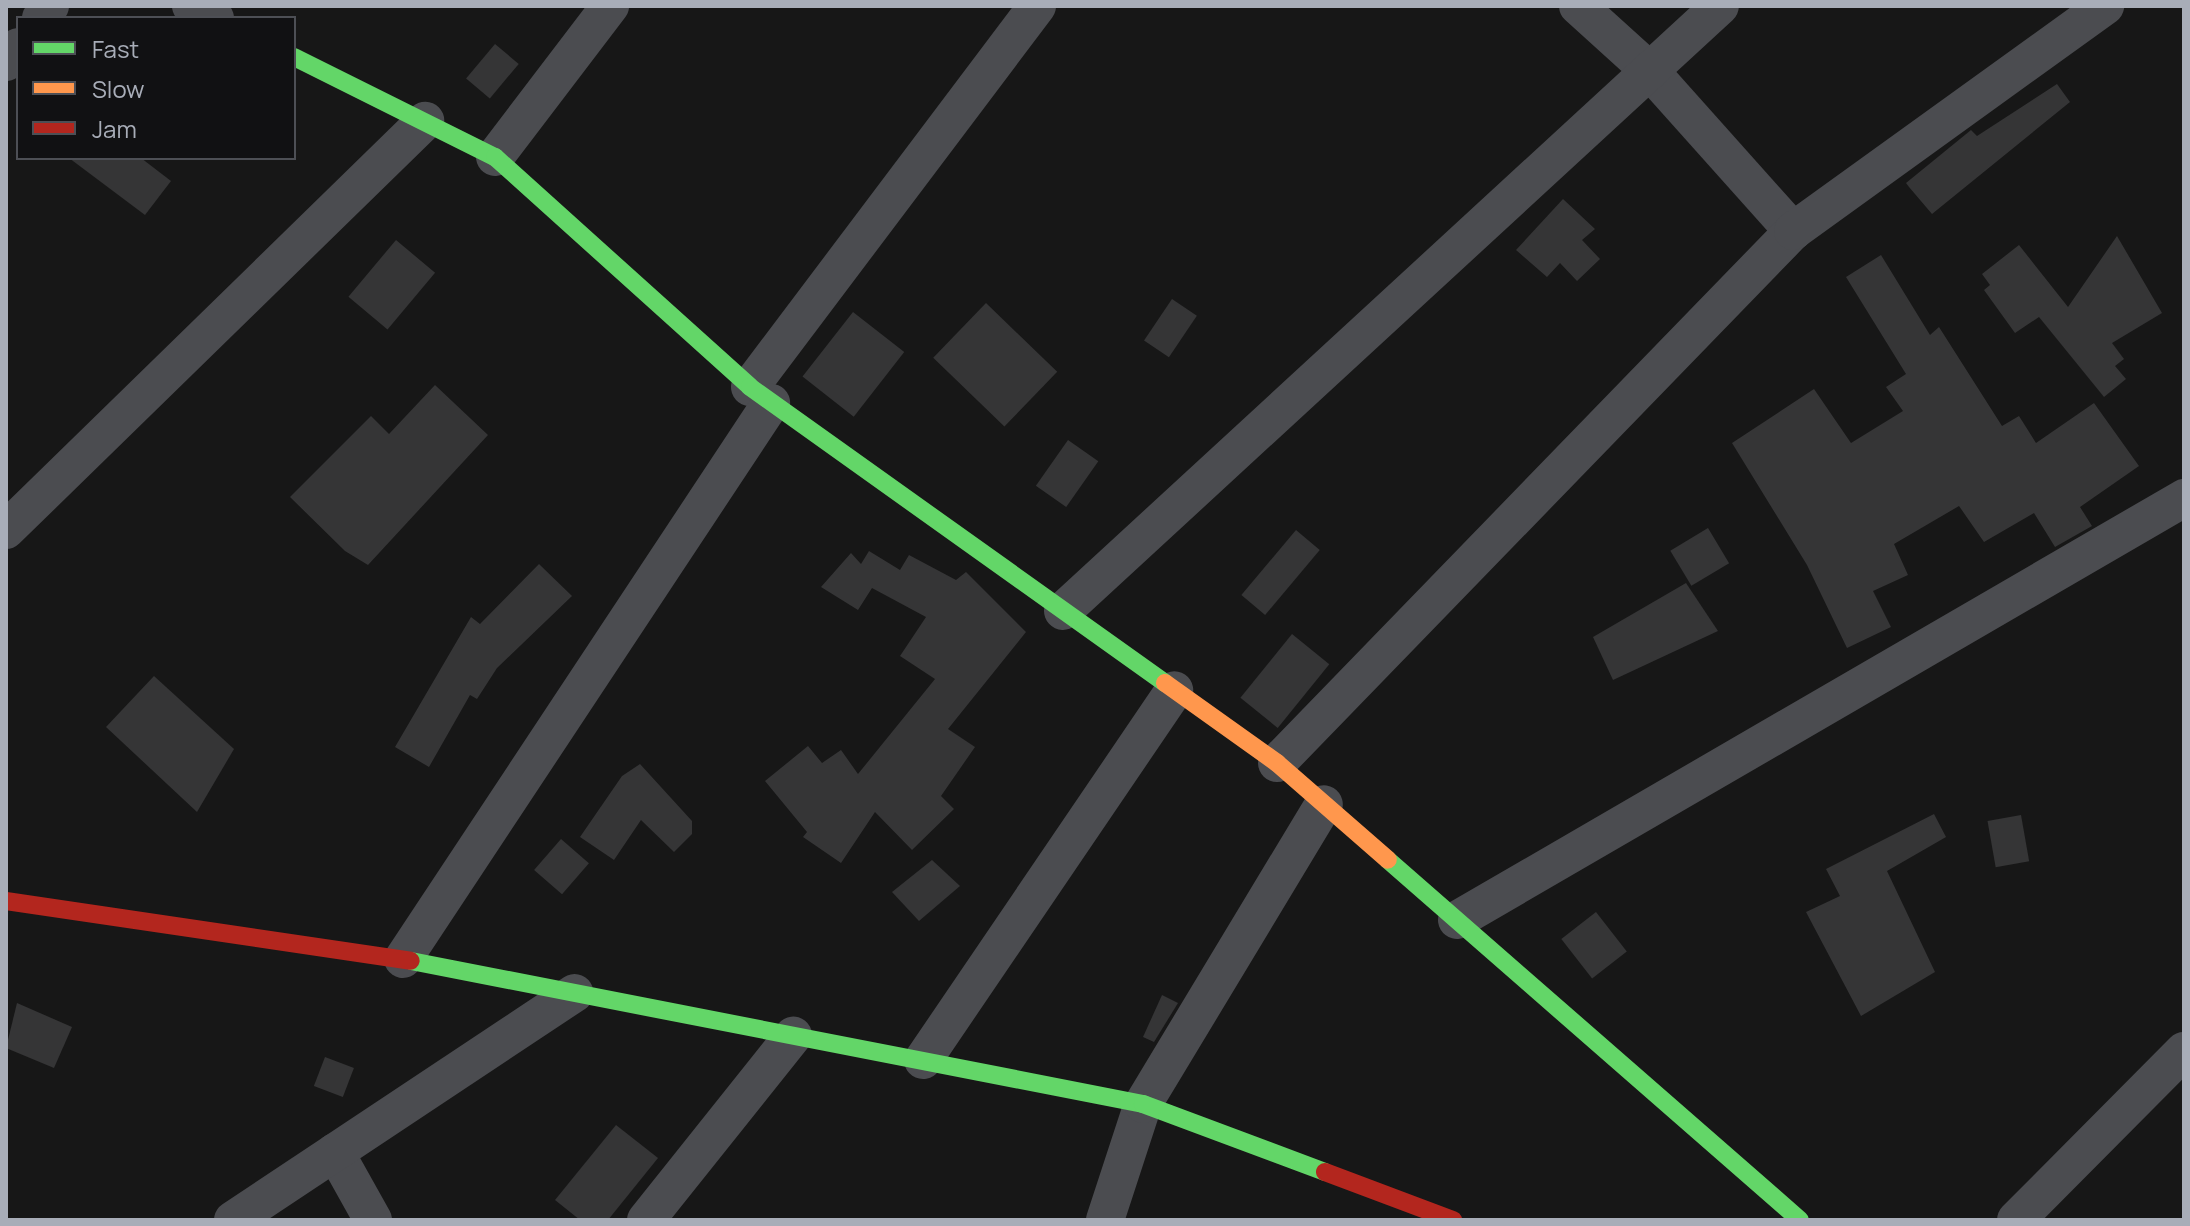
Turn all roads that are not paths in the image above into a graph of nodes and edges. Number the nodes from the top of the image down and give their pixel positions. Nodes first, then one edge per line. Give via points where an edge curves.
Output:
1 (191, 6) edge
2 (610, 6) edge
3 (1037, 6) edge
4 (1578, 6) edge
5 (1720, 6) edge
6 (2105, 6) edge
7 (211, 16) edge
8 (296, 58) edge
9 (1650, 71) junction
10 (425, 121) junction
11 (495, 157) junction
12 (1793, 231) junction
13 (760, 395) junction
14 (2184, 498) edge
15 (6, 530) edge
16 (1063, 611) junction
17 (1174, 690) junction
18 (1277, 763) junction
19 (1324, 804) junction
20 (6, 901) edge
21 (1457, 920) junction
22 (403, 959) junction
23 (575, 993) junction
24 (793, 1036) junction
25 (2184, 1051) edge
26 (923, 1060) junction
27 (1143, 1104) junction
28 (335, 1152) junction
29 (1436, 1218) edge
30 (233, 1220) edge
31 (373, 1220) edge
32 (646, 1220) edge
33 (1105, 1220) edge
34 (1800, 1220) edge
35 (2016, 1220) edge

1 - 7 street
2 - 11 street
3 - 13 street
4 - 9 street
5 - 9 street
6 - 12 street
8 - 10 street
9 - 12 street
9 - 16 street
10 - 11 street
10 - 15 street
11 - 13 street
12 - 18 street
13 - 16 street
13 - 22 street
14 - 21 street
16 - 17 street
17 - 18 street
17 - 26 street
18 - 19 street
19 - 21 street
19 - 27 street
20 - 22 street
21 - 34 street
22 - 23 street
23 - 24 street
23 - 28 street
24 - 26 street
24 - 32 street
25 - 35 street
26 - 27 street
27 - 29 street
27 - 33 street
28 - 30 street
28 - 31 street

